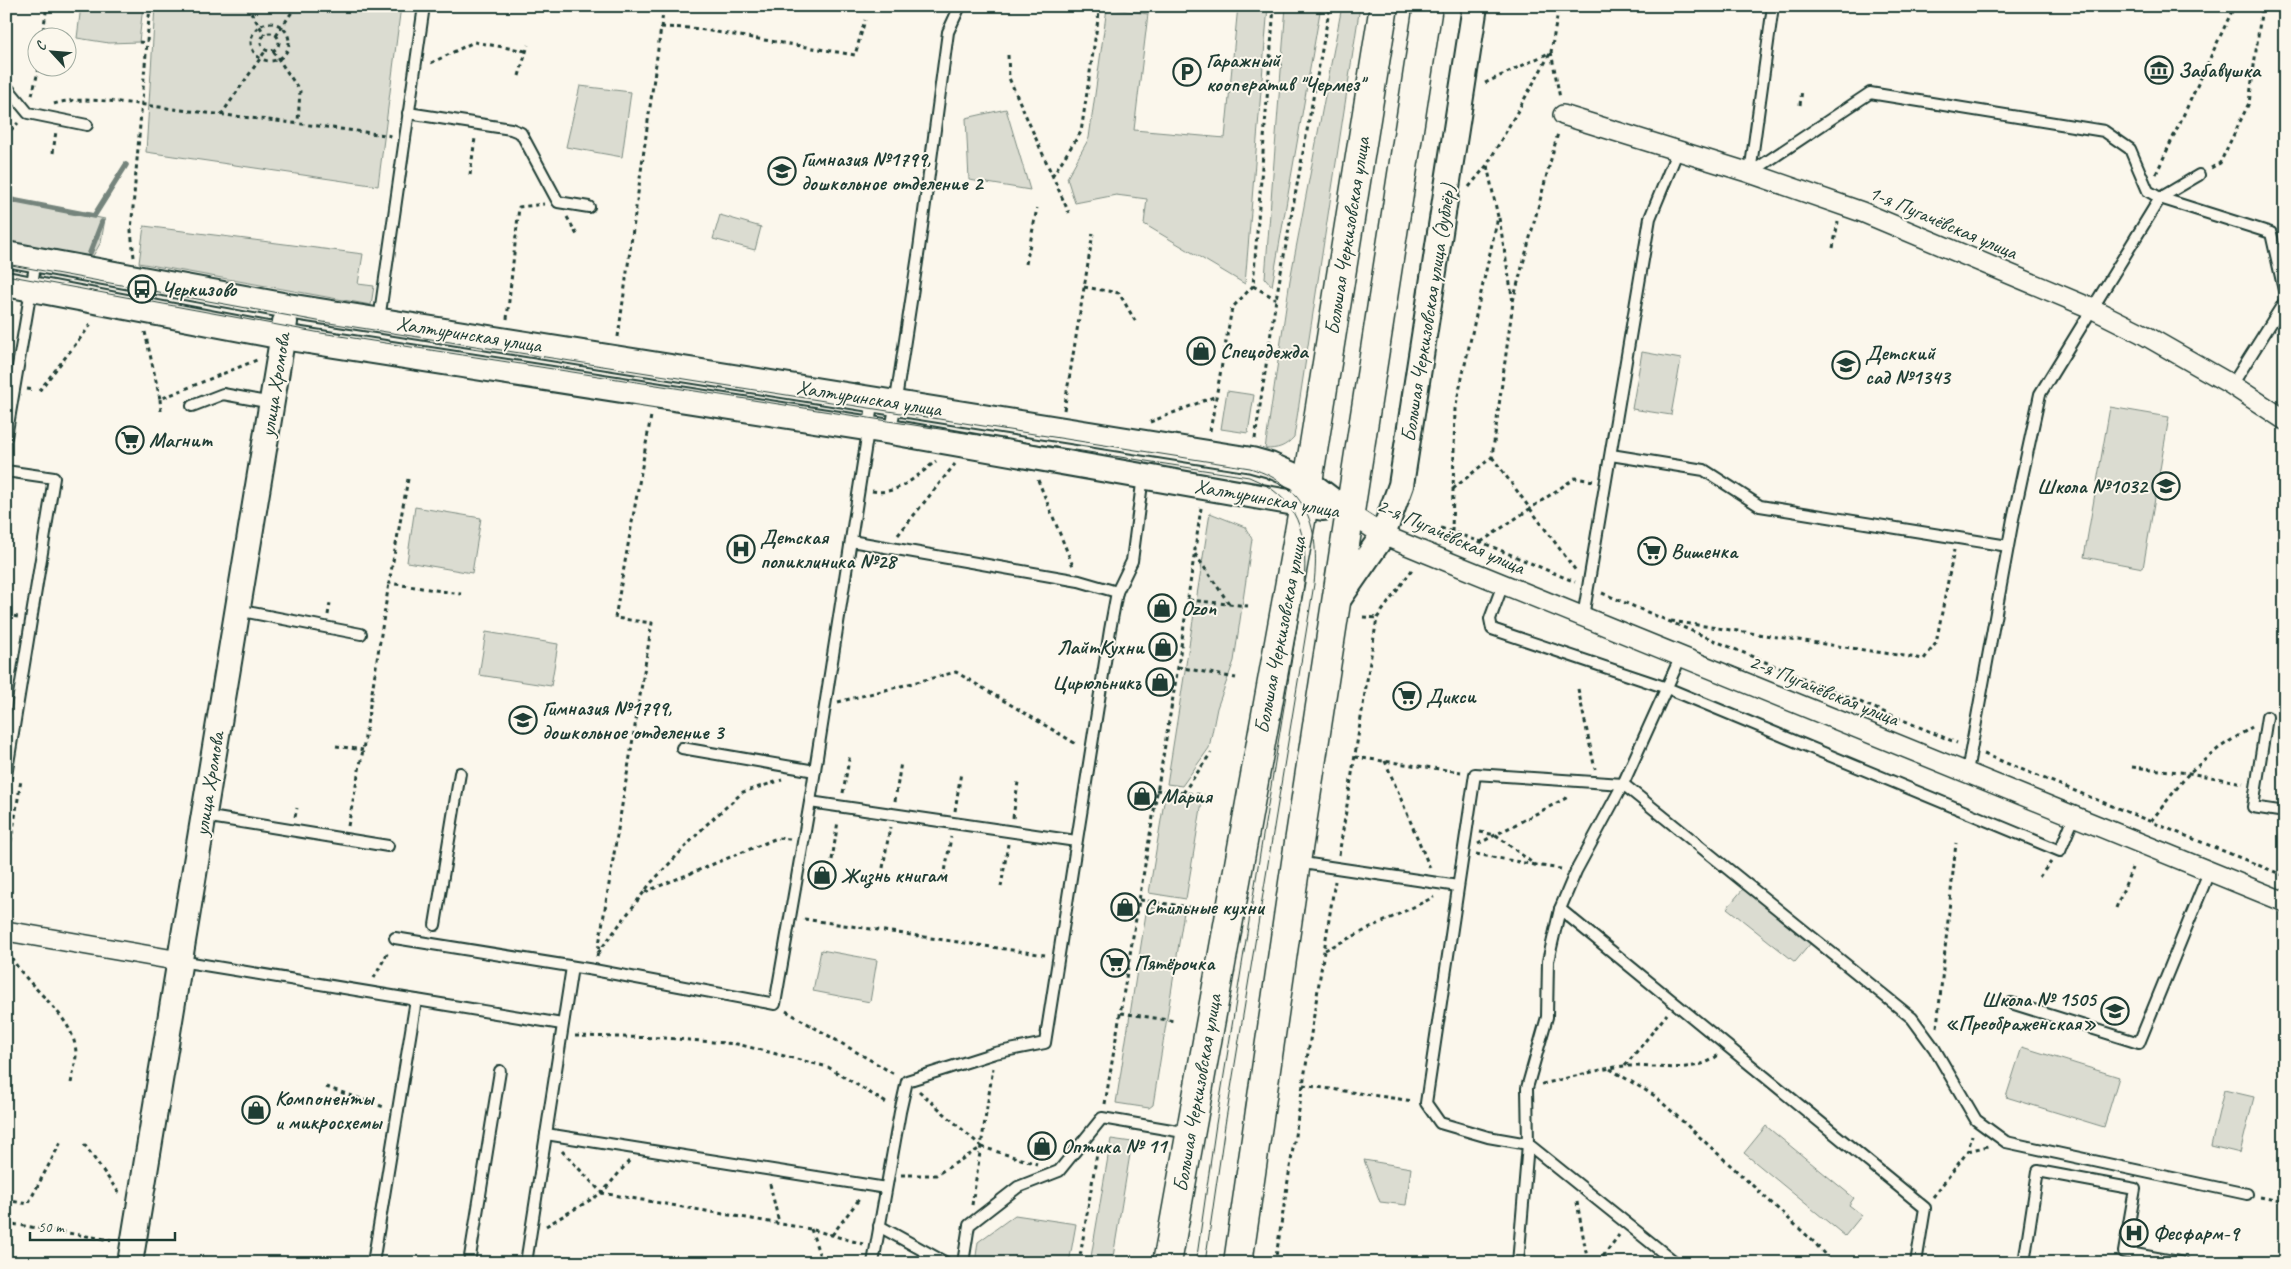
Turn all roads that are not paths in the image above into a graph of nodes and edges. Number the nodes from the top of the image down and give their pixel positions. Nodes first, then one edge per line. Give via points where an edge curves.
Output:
1 (424, 6) edge
2 (960, 6) edge
3 (1384, 6) edge
4 (1428, 6) edge
5 (1475, 6) edge
6 (1773, 6) edge
7 (6, 86) edge
8 (408, 113) junction
9 (1563, 115) road end
10 (87, 125) dead end
11 (1678, 150) junction
12 (1750, 173) junction
13 (2199, 175) road end
14 (2160, 198) junction
15 (589, 207) dead end
16 (6, 254) edge
17 (36, 260) junction
18 (6, 284) edge
19 (31, 289) junction
20 (2285, 295) edge
21 (2285, 301) edge
22 (288, 306) junction
23 (2093, 309) junction
24 (378, 320) junction
25 (282, 337) junction
26 (2232, 385) junction
27 (884, 400) junction
28 (272, 403) junction
29 (192, 406) dead end
30 (2285, 420) edge
31 (880, 430) junction
32 (6, 437) edge
33 (1611, 455) junction
34 (6, 470) edge
35 (1143, 476) junction
36 (1306, 493) junction
37 (1350, 514) junction
38 (1384, 535) junction
39 (851, 541) junction
40 (2008, 546) junction
41 (1503, 584) junction
42 (1117, 592) junction
43 (1336, 603) junction
44 (238, 610) junction
45 (1583, 617) junction
46 (361, 634) dead end
47 (1681, 656) junction
48 (1667, 688) junction
49 (2267, 717) road end
50 (682, 748) dead end
51 (815, 771) junction
52 (1967, 772) junction
53 (460, 773) dead end
54 (6, 776) edge
55 (1623, 784) junction
56 (810, 802) junction
57 (2285, 812) edge
58 (204, 816) junction
59 (2074, 817) junction
60 (1076, 841) junction
61 (388, 846) dead end
62 (1296, 862) junction
63 (2209, 872) junction
64 (1458, 886) junction
65 (2285, 902) edge
66 (1560, 908) junction
67 (435, 925) dead end
68 (6, 931) edge
69 (395, 938) road end
70 (180, 961) junction
71 (572, 967) junction
72 (416, 1000) junction
73 (2012, 1003) dead end
74 (562, 1024) junction
75 (500, 1071) dead end
76 (1189, 1133) junction
77 (546, 1134) junction
78 (1528, 1144) junction
79 (886, 1188) junction
80 (2252, 1195) road end
81 (879, 1226) junction
82 (130, 1263) edge
83 (373, 1263) edge
84 (469, 1263) edge
85 (526, 1263) edge
86 (873, 1263) edge
87 (946, 1263) edge
88 (963, 1263) edge
89 (1167, 1263) edge
90 (1238, 1263) edge
91 (1518, 1263) edge
92 (1676, 1263) edge
93 (1916, 1263) edge
94 (2024, 1263) edge
95 (2184, 1263) edge

1 - 8 lane
2 - 27 lane via 948,32 922,230
3 - 36 main road, Большая Черкизовская улица
4 - 37 main road, Большая Черкизовская улица
5 - 38 street, Большая Черкизовская улица (дублёр) via 1401,485
6 - 12 lane
7 - 10 lane via 28,113
8 - 15 lane via 521,133 558,202
8 - 24 lane
9 - 11 street, 1-я Пугачёвская улица
11 - 12 street, 1-я Пугачёвская улица
11 - 33 lane via 1650,218
12 - 14 lane via 1870,93 2104,131 2130,149 2148,191
12 - 23 street, 1-я Пугачёвская улица via 1842,204
13 - 14 lane
14 - 20 lane via 2271,233
14 - 23 lane
16 - 17 street, Халтуринская улица
17 - 19 lane
17 - 22 street, Халтуринская улица
18 - 19 street, Халтуринская улица
19 - 25 street, Халтуринская улица
19 - 32 lane
21 - 26 lane
22 - 24 street, Халтуринская улица
22 - 25 street, улица Хромова
23 - 26 street, 1-я Пугачёвская улица
23 - 40 lane via 2040,394
24 - 27 street, Халтуринская улица
25 - 28 street, улица Хромова
25 - 31 street, Халтуринская улица
26 - 30 street, 1-я Пугачёвская улица
27 - 31 lane
27 - 31 lane
27 - 36 street, Халтуринская улица via 1252,460 1270,465
28 - 29 lane via 223,394
28 - 44 street, улица Хромова
31 - 35 street, Халтуринская улица
31 - 39 lane via 859,488
33 - 40 lane via 1704,470 1760,506
33 - 45 lane
34 - 54 lane via 54,478
35 - 36 street, Халтуринская улица
35 - 42 lane via 1132,561
36 - 37 street, Халтуринская улица
36 - 76 main road, Большая Черкизовская улица
37 - 38 street, 2-я Пугачёвская улица
37 - 43 main road, Большая Черкизовская улица
38 - 41 street, 2-я Пугачёвская улица
38 - 43 street, Большая Черкизовская улица (дублёр)
39 - 42 lane via 1079,581
39 - 51 lane
40 - 52 lane
41 - 45 street, 2-я Пугачёвская улица
41 - 48 lane via 1490,619 1492,629
42 - 60 lane
43 - 62 main road, Большая Черкизовская улица
44 - 46 lane
44 - 58 street, улица Хромова
45 - 47 street, 2-я Пугачёвская улица
47 - 48 lane
47 - 52 street, 2-я Пугачёвская улица
48 - 55 lane
48 - 59 lane via 2060,852
49 - 57 lane via 2253,807
50 - 51 lane
51 - 56 lane
52 - 59 street, 2-я Пугачёвская улица
53 - 67 lane
55 - 64 lane via 1475,774
55 - 66 lane
55 - 80 lane via 1912,1018 1934,1048 1976,1120 2006,1142
56 - 60 lane
56 - 71 lane via 775,1004
58 - 61 lane
58 - 70 street, улица Хромова
59 - 63 street, 2-я Пугачёвская улица
60 - 79 lane via 1045,1043 995,1053 907,1081
62 - 64 lane
62 - 90 main road, Большая Черкизовская улица
63 - 65 street, 2-я Пугачёвская улица
63 - 73 lane via 2139,1043
64 - 78 lane via 1426,1103 1440,1123
66 - 78 lane via 1548,961 1547,1017 1527,1088
66 - 93 lane via 1925,1208
68 - 70 street
69 - 71 lane
70 - 72 lane
70 - 82 street, улица Хромова
71 - 74 lane
72 - 74 lane
72 - 83 lane
74 - 77 lane
75 - 84 lane
76 - 88 lane via 1102,1118 1059,1171 1018,1187 969,1225
76 - 89 main road, Большая Черкизовская улица
77 - 79 lane
77 - 85 lane
78 - 91 lane
78 - 92 lane
79 - 81 lane
81 - 86 lane
81 - 87 lane
94 - 95 lane via 2038,1171 2135,1189 2124,1252

